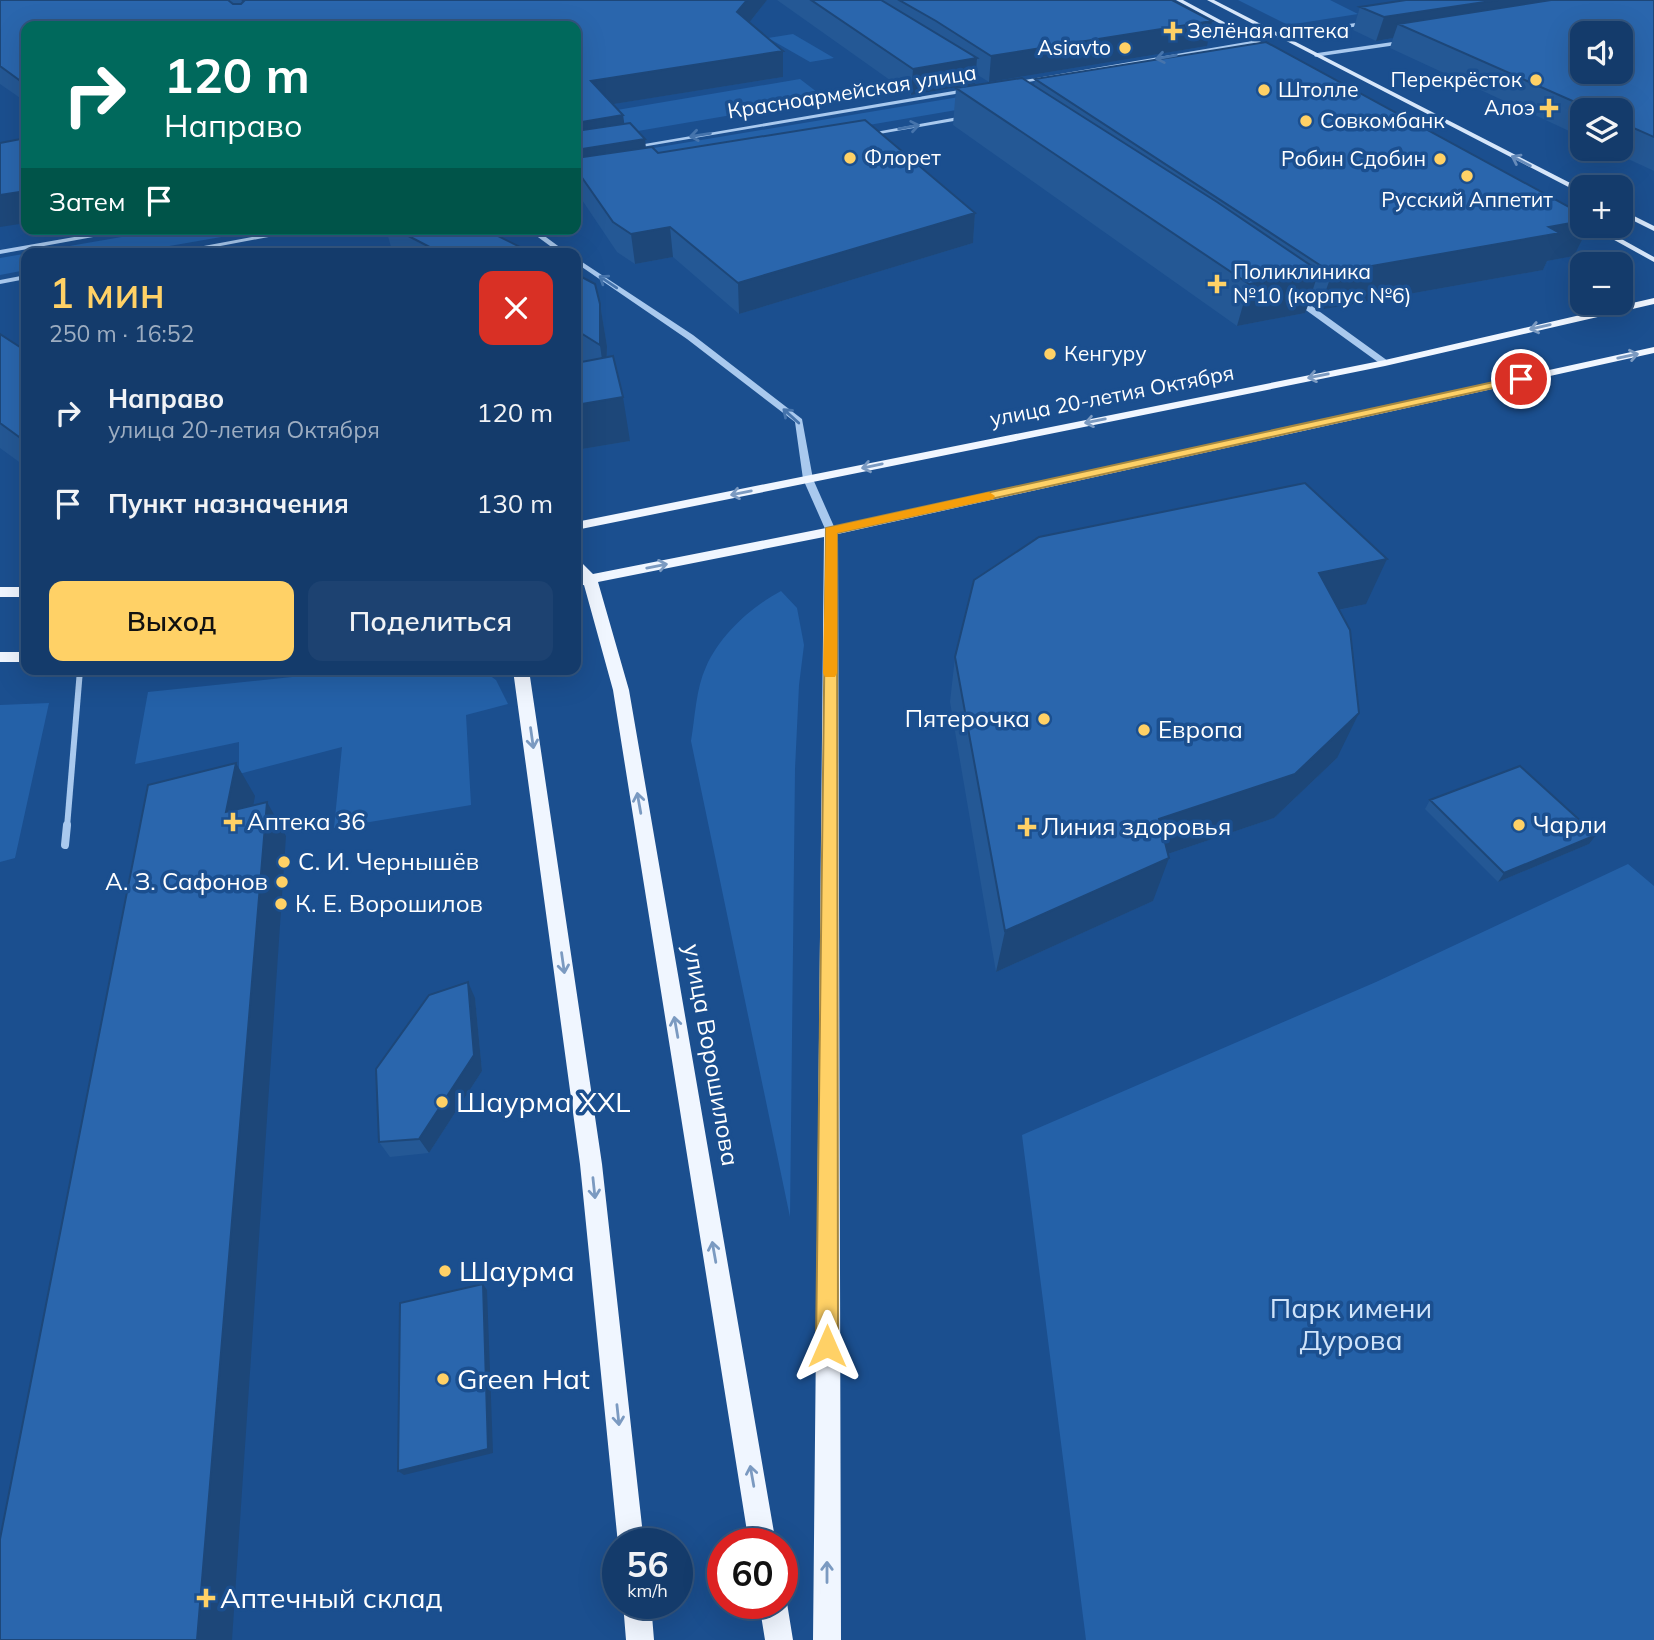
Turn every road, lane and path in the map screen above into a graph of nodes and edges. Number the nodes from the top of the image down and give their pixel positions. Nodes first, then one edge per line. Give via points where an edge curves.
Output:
1 (1179, 0) edge
2 (1210, 0) edge
3 (1362, 24) dead end
4 (1279, 36) junction
5 (1258, 41) junction
6 (1404, 42) edge
7 (1316, 55) junction
8 (1286, 57) edge
9 (1001, 85) edge
10 (978, 88) edge
11 (973, 116) edge
12 (854, 136) edge
13 (616, 149) edge
14 (1570, 186) edge
15 (1633, 218) edge
16 (1654, 229) edge
17 (99, 235) edge
18 (273, 235) edge
19 (539, 235) edge
20 (1615, 238) edge
21 (21, 248) edge
22 (23, 248) edge
23 (199, 248) edge
24 (557, 248) edge
25 (0, 252) edge
26 (1654, 260) edge
27 (581, 263) edge
28 (21, 278) edge
29 (0, 282) edge
30 (1289, 294) edge
31 (1654, 301) edge
32 (1654, 350) edge
33 (1385, 363) junction
34 (808, 479) junction
35 (581, 525) edge
36 (831, 531) junction
37 (581, 576) edge
38 (581, 579) edge
39 (0, 592) edge
40 (21, 592) edge
41 (1, 657) edge
42 (21, 657) edge
43 (80, 675) edge
44 (522, 675) edge
45 (65, 845) dead end
46 (629, 1528) edge
47 (760, 1528) edge
48 (638, 1619) edge
49 (776, 1619) edge
50 (640, 1640) edge
51 (779, 1640) edge
52 (827, 1640) edge

1 - 5 main road
2 - 4 main road
3 - 4 street
4 - 7 main road
5 - 8 main road
5 -> 9 street, Красноармейская улица
6 - 7 street
14 -> 7 main road
10 -> 13 street, Красноармейская улица
12 -> 11 street, Красноармейская улица
15 - 16 main road
17 - 22 street
18 - 23 street
19 - 24 street
20 - 26 main road
21 - 25 street
34 -> 27 street via 799,421 690,337
28 - 29 street
30 - 33 street
31 -> 33 main road, улица 20-летия Октября
36 -> 32 main road
33 -> 34 main road, улица 20-летия Октября
34 -> 35 main road, улица 20-летия Октября
34 - 36 street
37 -> 36 main road
52 -> 36 main road
47 -> 38 main road, улица Ворошилова via 621,690
39 - 40 main road
41 - 42 main road
43 - 45 street
44 -> 46 main road via 592,1164
48 - 50 main road
49 - 51 main road

